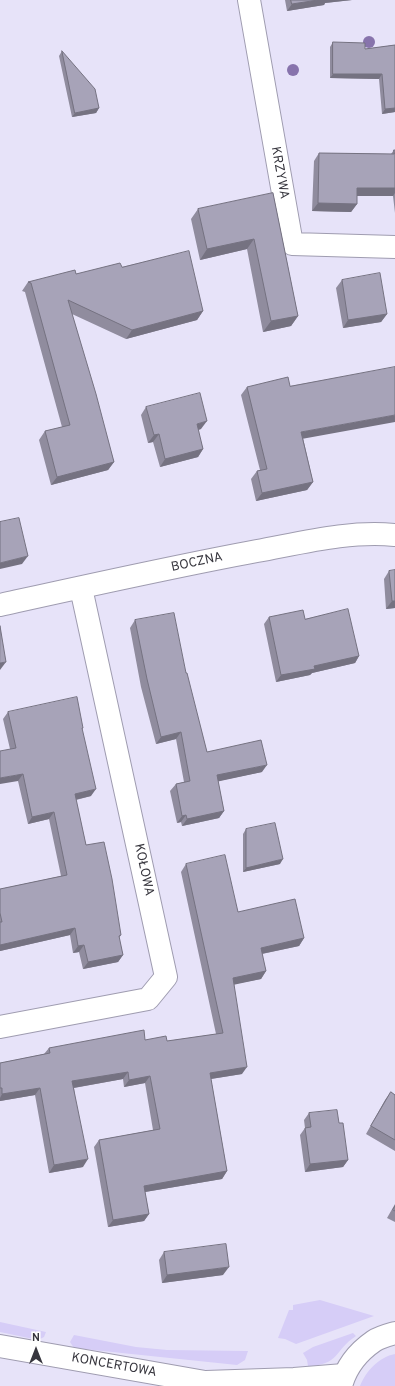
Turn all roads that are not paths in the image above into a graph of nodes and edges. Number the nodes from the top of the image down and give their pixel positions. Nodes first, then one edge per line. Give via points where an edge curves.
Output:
1 (249, 0) edge
2 (395, 247) edge
3 (395, 535) edge
4 (81, 588) junction
5 (0, 605) edge
6 (0, 1027) edge
7 (395, 1333) edge
8 (0, 1346) edge
9 (342, 1380) edge
10 (213, 1384) edge

1 - 2 street, KRZYWA via 292,244
3 - 4 street, BOCZNA via 379,533 325,538
4 - 5 street, BOCZNA
4 - 6 street, KOŁOWA via 166,977 148,999
7 - 9 street via 375,1340 357,1355
8 - 10 street, KONCERTOWA
9 - 10 street, KONCERTOWA via 294,1379

